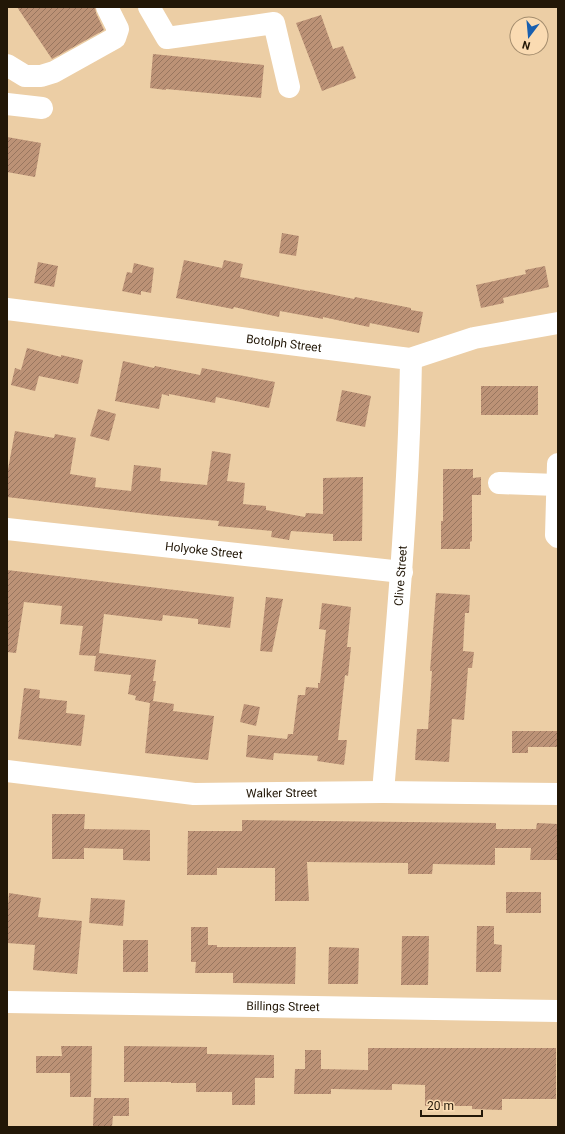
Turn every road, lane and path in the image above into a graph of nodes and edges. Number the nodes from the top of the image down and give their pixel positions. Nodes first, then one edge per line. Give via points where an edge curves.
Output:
1 (107, 7) edge
2 (149, 7) edge
3 (7, 65) edge
4 (289, 87) dead end
5 (7, 104) edge
6 (42, 108) dead end
7 (7, 309) edge
8 (558, 323) edge
9 (411, 359) junction
10 (558, 474) edge
11 (499, 483) dead end
12 (7, 529) edge
13 (558, 537) edge
14 (402, 572) junction
15 (7, 771) edge
16 (383, 792) junction
17 (558, 794) edge
18 (7, 1002) edge
19 (558, 1011) edge

1 - 3 street via 118,29 115,38 54,72 41,76 25,76
2 - 4 street via 167,38 274,23
5 - 6 street
7 - 9 street, Botolph Street
8 - 9 street, Botolph Street via 474,338
9 - 14 street, Clive Street
10 - 11 street
10 - 13 street
12 - 14 street, Holyoke Street
14 - 16 street, Clive Street
15 - 16 street, Walker Street via 194,794
16 - 17 street, Walker Street
18 - 19 street, Billings Street

